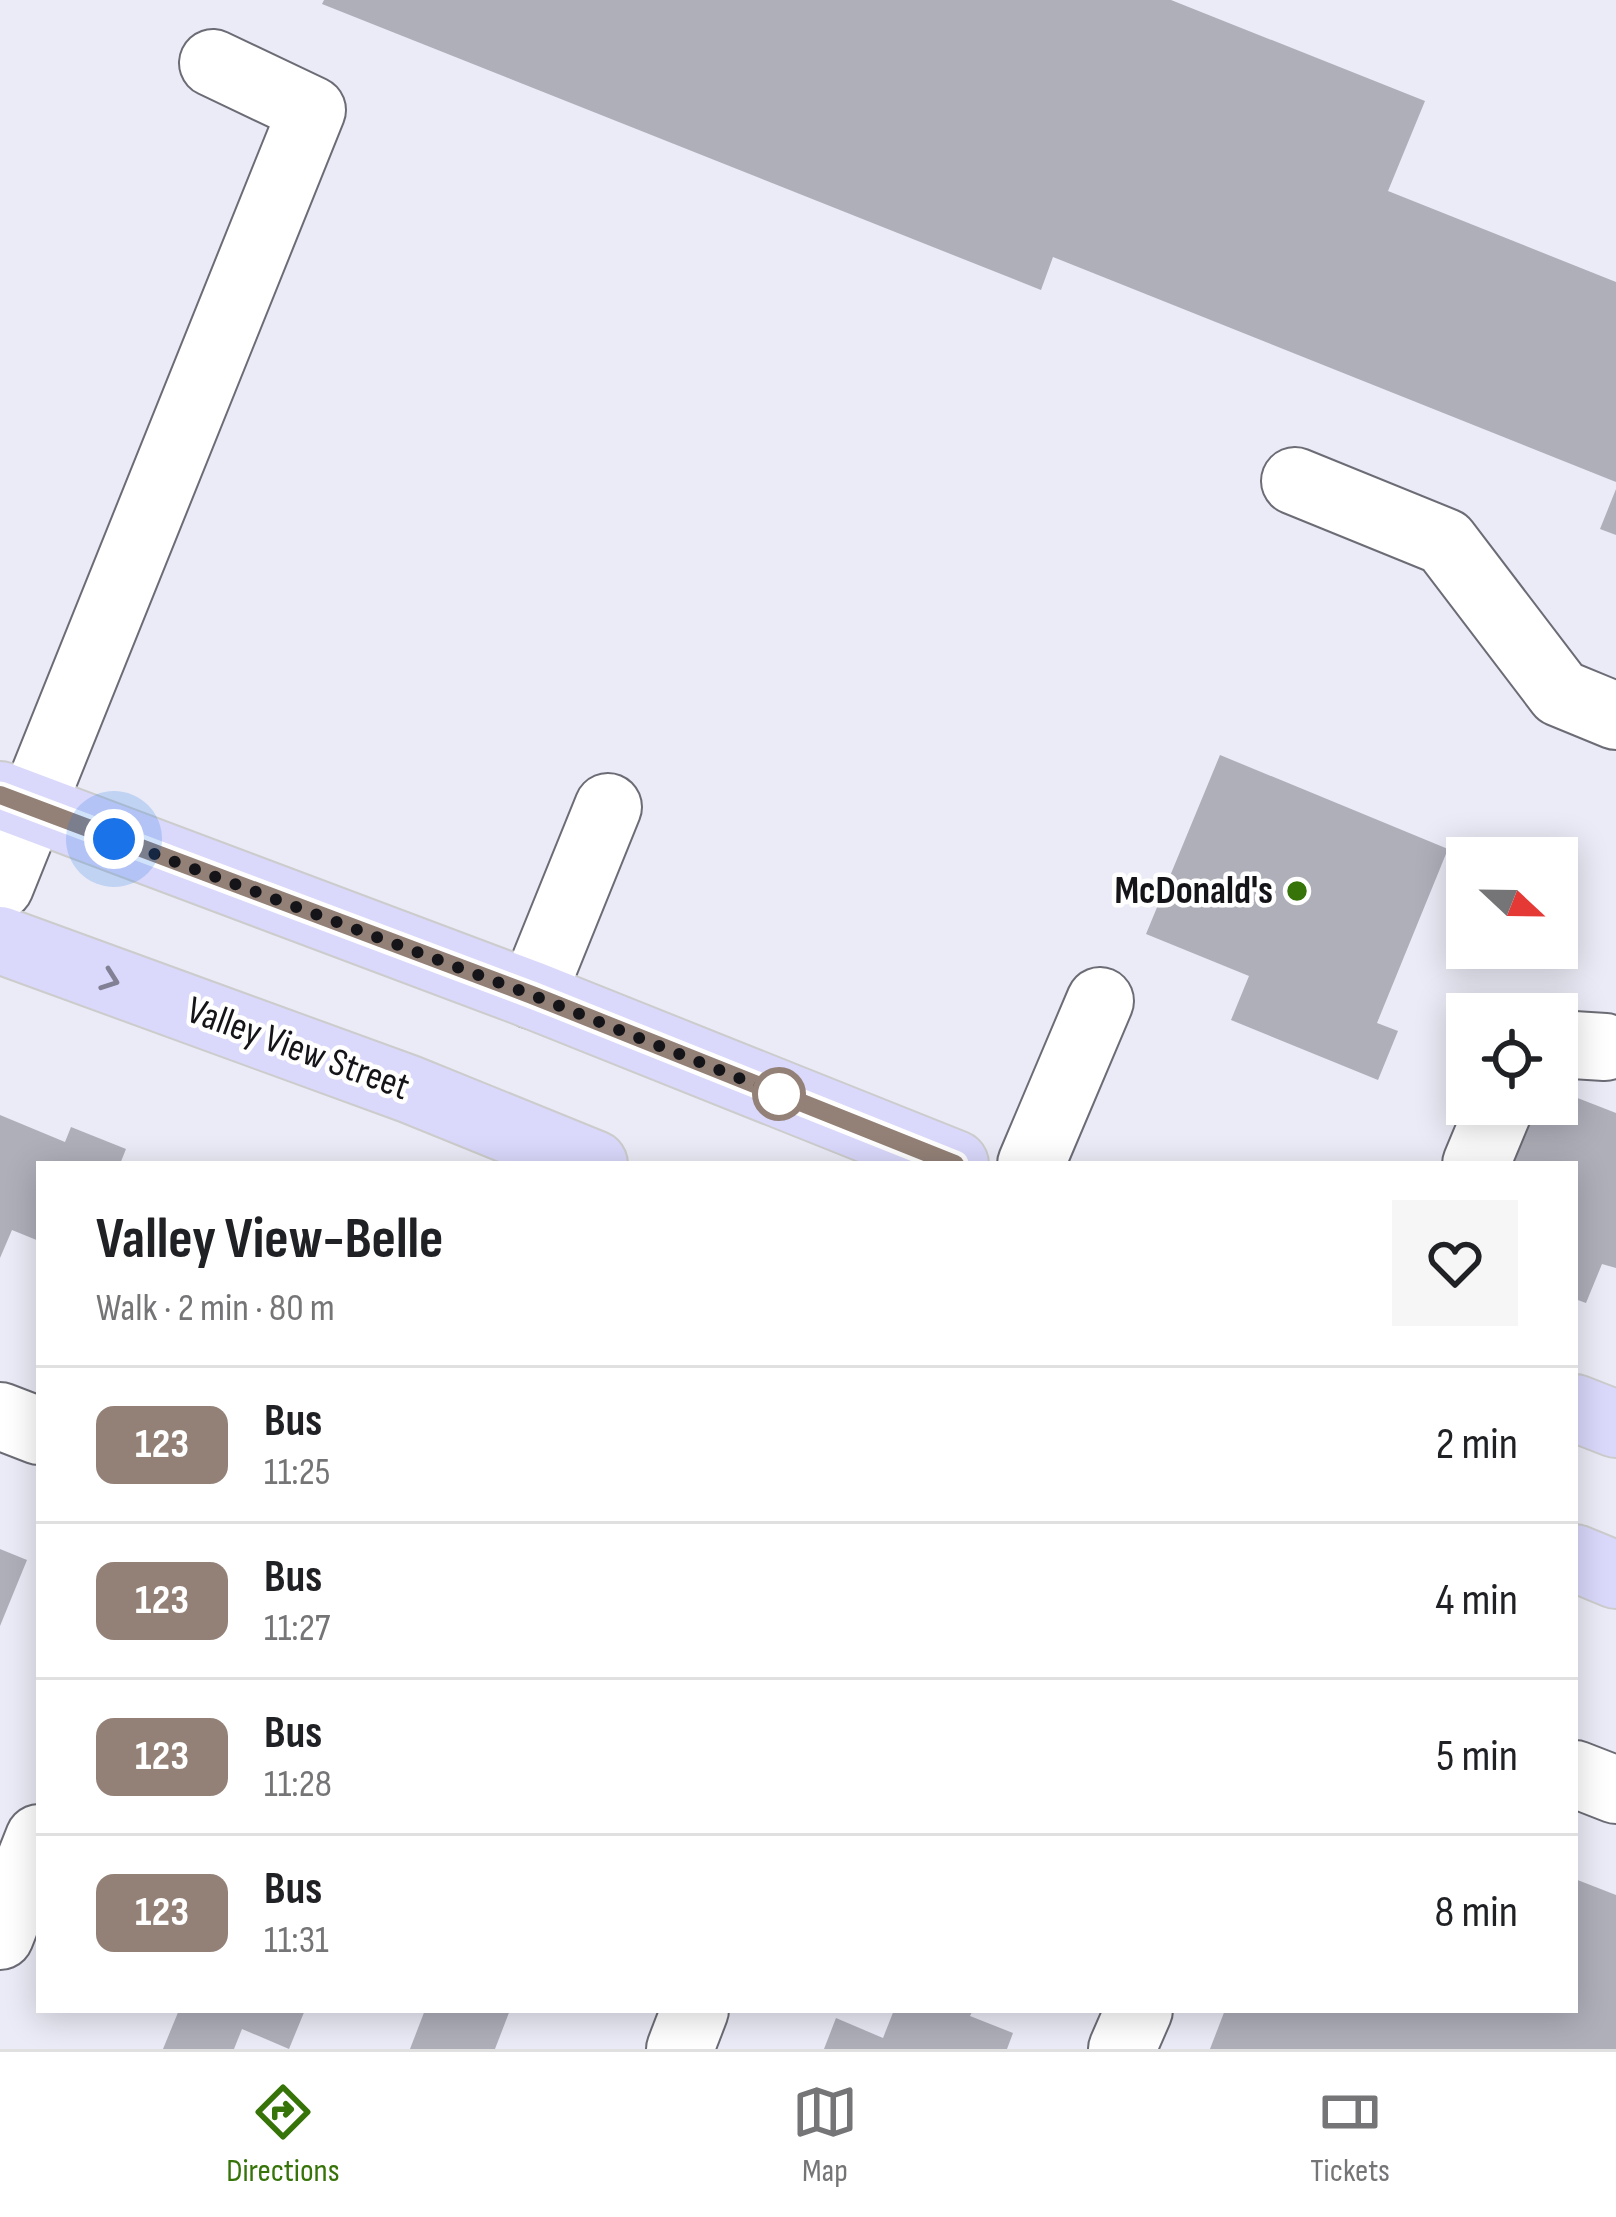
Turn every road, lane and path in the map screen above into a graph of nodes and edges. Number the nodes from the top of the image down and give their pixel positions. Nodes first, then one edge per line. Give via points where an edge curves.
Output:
1 (213, 63) dead end
2 (1295, 481) dead end
3 (1616, 716) edge
4 (15, 801) edge
5 (608, 807) dead end
6 (0, 886) edge
7 (0, 940) edge
8 (532, 995) junction
9 (1100, 1001) dead end
10 (1492, 1125) edge
11 (587, 1161) edge
12 (948, 1161) edge
13 (1031, 1161) edge
14 (1477, 1161) edge
15 (1578, 1409) edge
16 (0, 1416) edge
17 (1616, 1424) edge
18 (36, 1430) edge
19 (1578, 1559) edge
20 (1616, 1575) edge
21 (1578, 1775) edge
22 (1616, 1790) edge
23 (36, 1846) edge
24 (0, 1936) edge
25 (694, 2013) edge
26 (1137, 2013) edge
27 (680, 2049) edge
28 (1122, 2049) edge

1 - 4 street via 312,110
2 - 3 street via 1445,542 1560,694
4 - 6 street
4 - 8 main road
5 - 8 street
7 -> 11 main road, Valley View Street
8 - 12 main road
9 - 13 street
10 - 14 street
15 - 17 main road
16 - 18 street
19 - 20 main road
21 - 22 street
23 - 24 street
25 - 27 street
26 - 28 street

